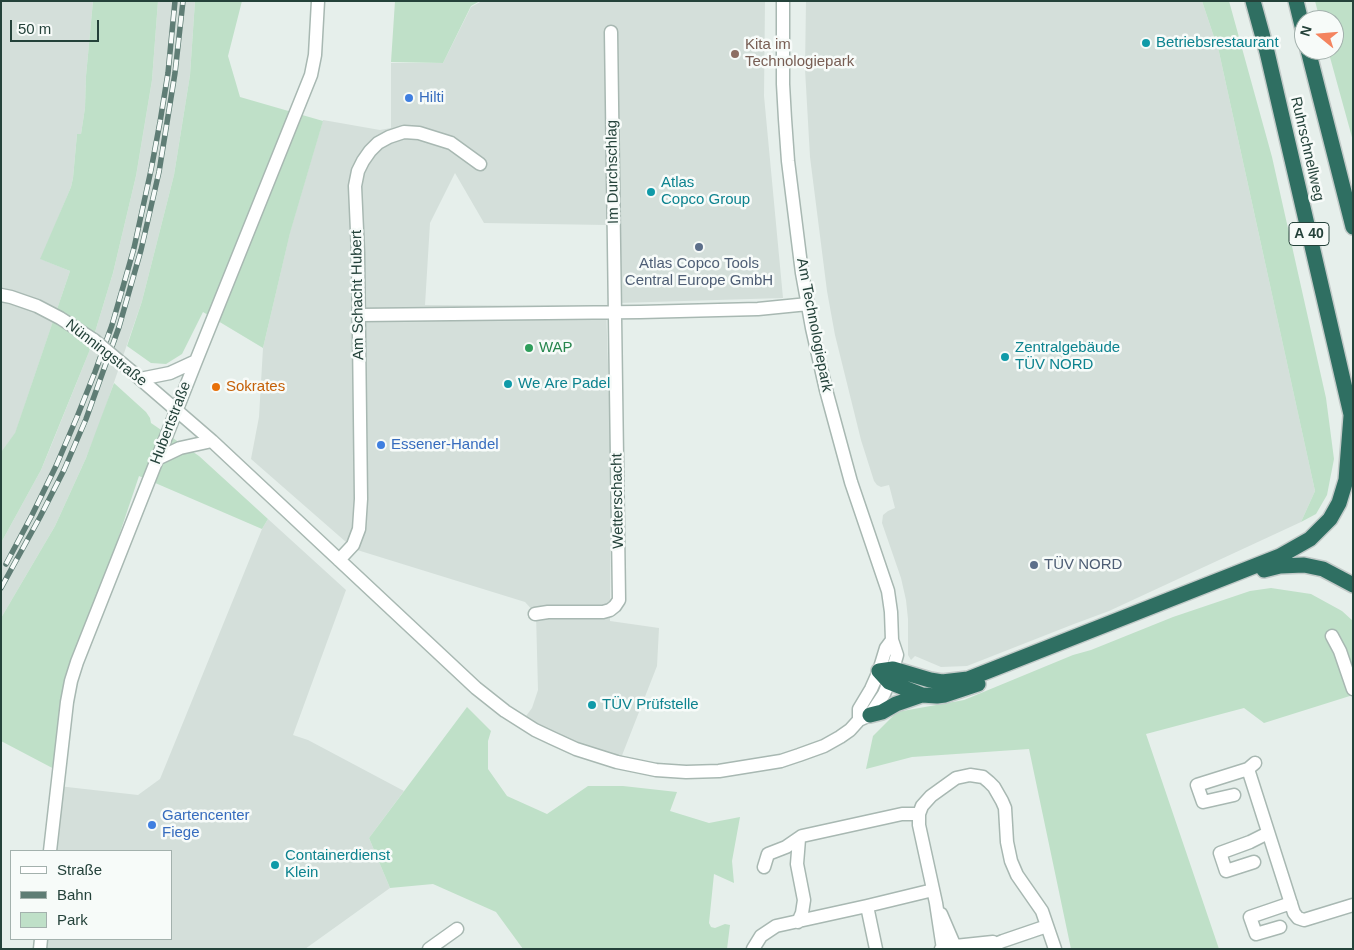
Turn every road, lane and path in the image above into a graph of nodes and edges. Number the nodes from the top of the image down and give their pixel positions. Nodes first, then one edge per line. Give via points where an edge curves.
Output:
1 (318, 1) edge
2 (784, 1) edge
3 (1253, 1) edge
4 (611, 32) dead end
5 (1311, 60) edge
6 (480, 164) dead end
7 (1353, 227) edge
8 (1, 295) edge
9 (808, 304) junction
10 (614, 312) junction
11 (359, 315) junction
12 (196, 361) junction
13 (135, 375) junction
14 (176, 410) junction
15 (1352, 419) edge
16 (212, 441) junction
17 (157, 459) junction
18 (339, 560) junction
19 (1353, 585) edge
20 (535, 614) dead end
21 (1332, 636) dead end
22 (887, 674) junction
23 (1353, 689) edge
24 (922, 695) junction
25 (864, 718) junction
26 (1234, 795) dead end
27 (919, 814) junction
28 (1268, 833) junction
29 (798, 839) junction
30 (50, 850) edge
31 (777, 851) junction
32 (1254, 862) dead end
33 (797, 864) junction
34 (764, 867) dead end
35 (933, 890) junction
36 (1291, 903) junction
37 (1353, 905) edge
38 (867, 906) junction
39 (798, 922) junction
40 (1047, 926) junction
41 (1280, 927) dead end
42 (457, 929) dead end
43 (1003, 941) junction
44 (948, 948) edge
45 (429, 949) edge
46 (753, 949) edge
47 (876, 949) edge
48 (984, 949) edge
49 (1055, 949) edge

1 - 12 street, Hubertstraße via 311,75
2 - 9 street, Am Technologiepark via 783,84 787,152
3 - 15 highway, Ruhrschnellweg / A 40
4 - 10 street, Im Durchschlag
5 - 7 highway, Ruhrschnellweg / A 40
6 - 11 street, Am Schacht Hubert via 452,143 419,133 404,132 389,137 370,151 362,161 355,186
8 - 13 street, Nünningstraße, bridge via 37,306 60,318 94,340
9 - 10 street via 758,309
9 - 22 street, Am Technologiepark via 826,390 851,482 888,591 892,640 886,648
10 - 11 street
10 - 20 street, Wetterschacht via 619,600 610,610 603,612
11 - 18 street, Am Schacht Hubert via 359,529 353,545
12 - 13 street via 170,373
12 - 14 street, Hubertstraße
13 - 14 street, Nünningstraße
14 - 16 street
14 - 17 street, Hubertstraße
15 - 22 highway, Ruhrschnellweg via 1343,491 1330,519 1310,539 1280,556 968,679 942,682
16 - 17 street via 180,448
16 - 18 street
17 - 30 street, Hubertstraße via 71,681
18 - 25 street, Am Technologiepark via 476,688 521,721 552,738 605,759 630,766 686,772 727,770 781,761 824,746
19 - 24 highway via 1323,569 1304,565 1280,566 1240,578 968,688 946,695
21 - 23 street
22 - 24 highway
22 - 25 street, Am Technologiepark via 884,694
24 - 25 highway
26 - 28 street via 1204,802 1197,785 1252,766
27 - 29 street via 902,814
27 - 35 street via 923,854
27 - 40 street via 926,801 956,778 970,775 983,777 989,782 1005,808 1007,842 1014,869 1042,911
28 - 32 street via 1220,853 1226,871
28 - 36 street
29 - 31 street
29 - 33 street
31 - 33 street
31 - 34 street via 768,854
33 - 39 street via 805,889
35 - 38 street
35 - 44 street
36 - 37 street via 1294,913 1304,920
36 - 41 street via 1250,917 1256,934
38 - 39 street via 824,913
38 - 47 street
39 - 46 street via 768,930
40 - 43 street
40 - 49 street
42 - 45 street
43 - 44 street
43 - 48 street

